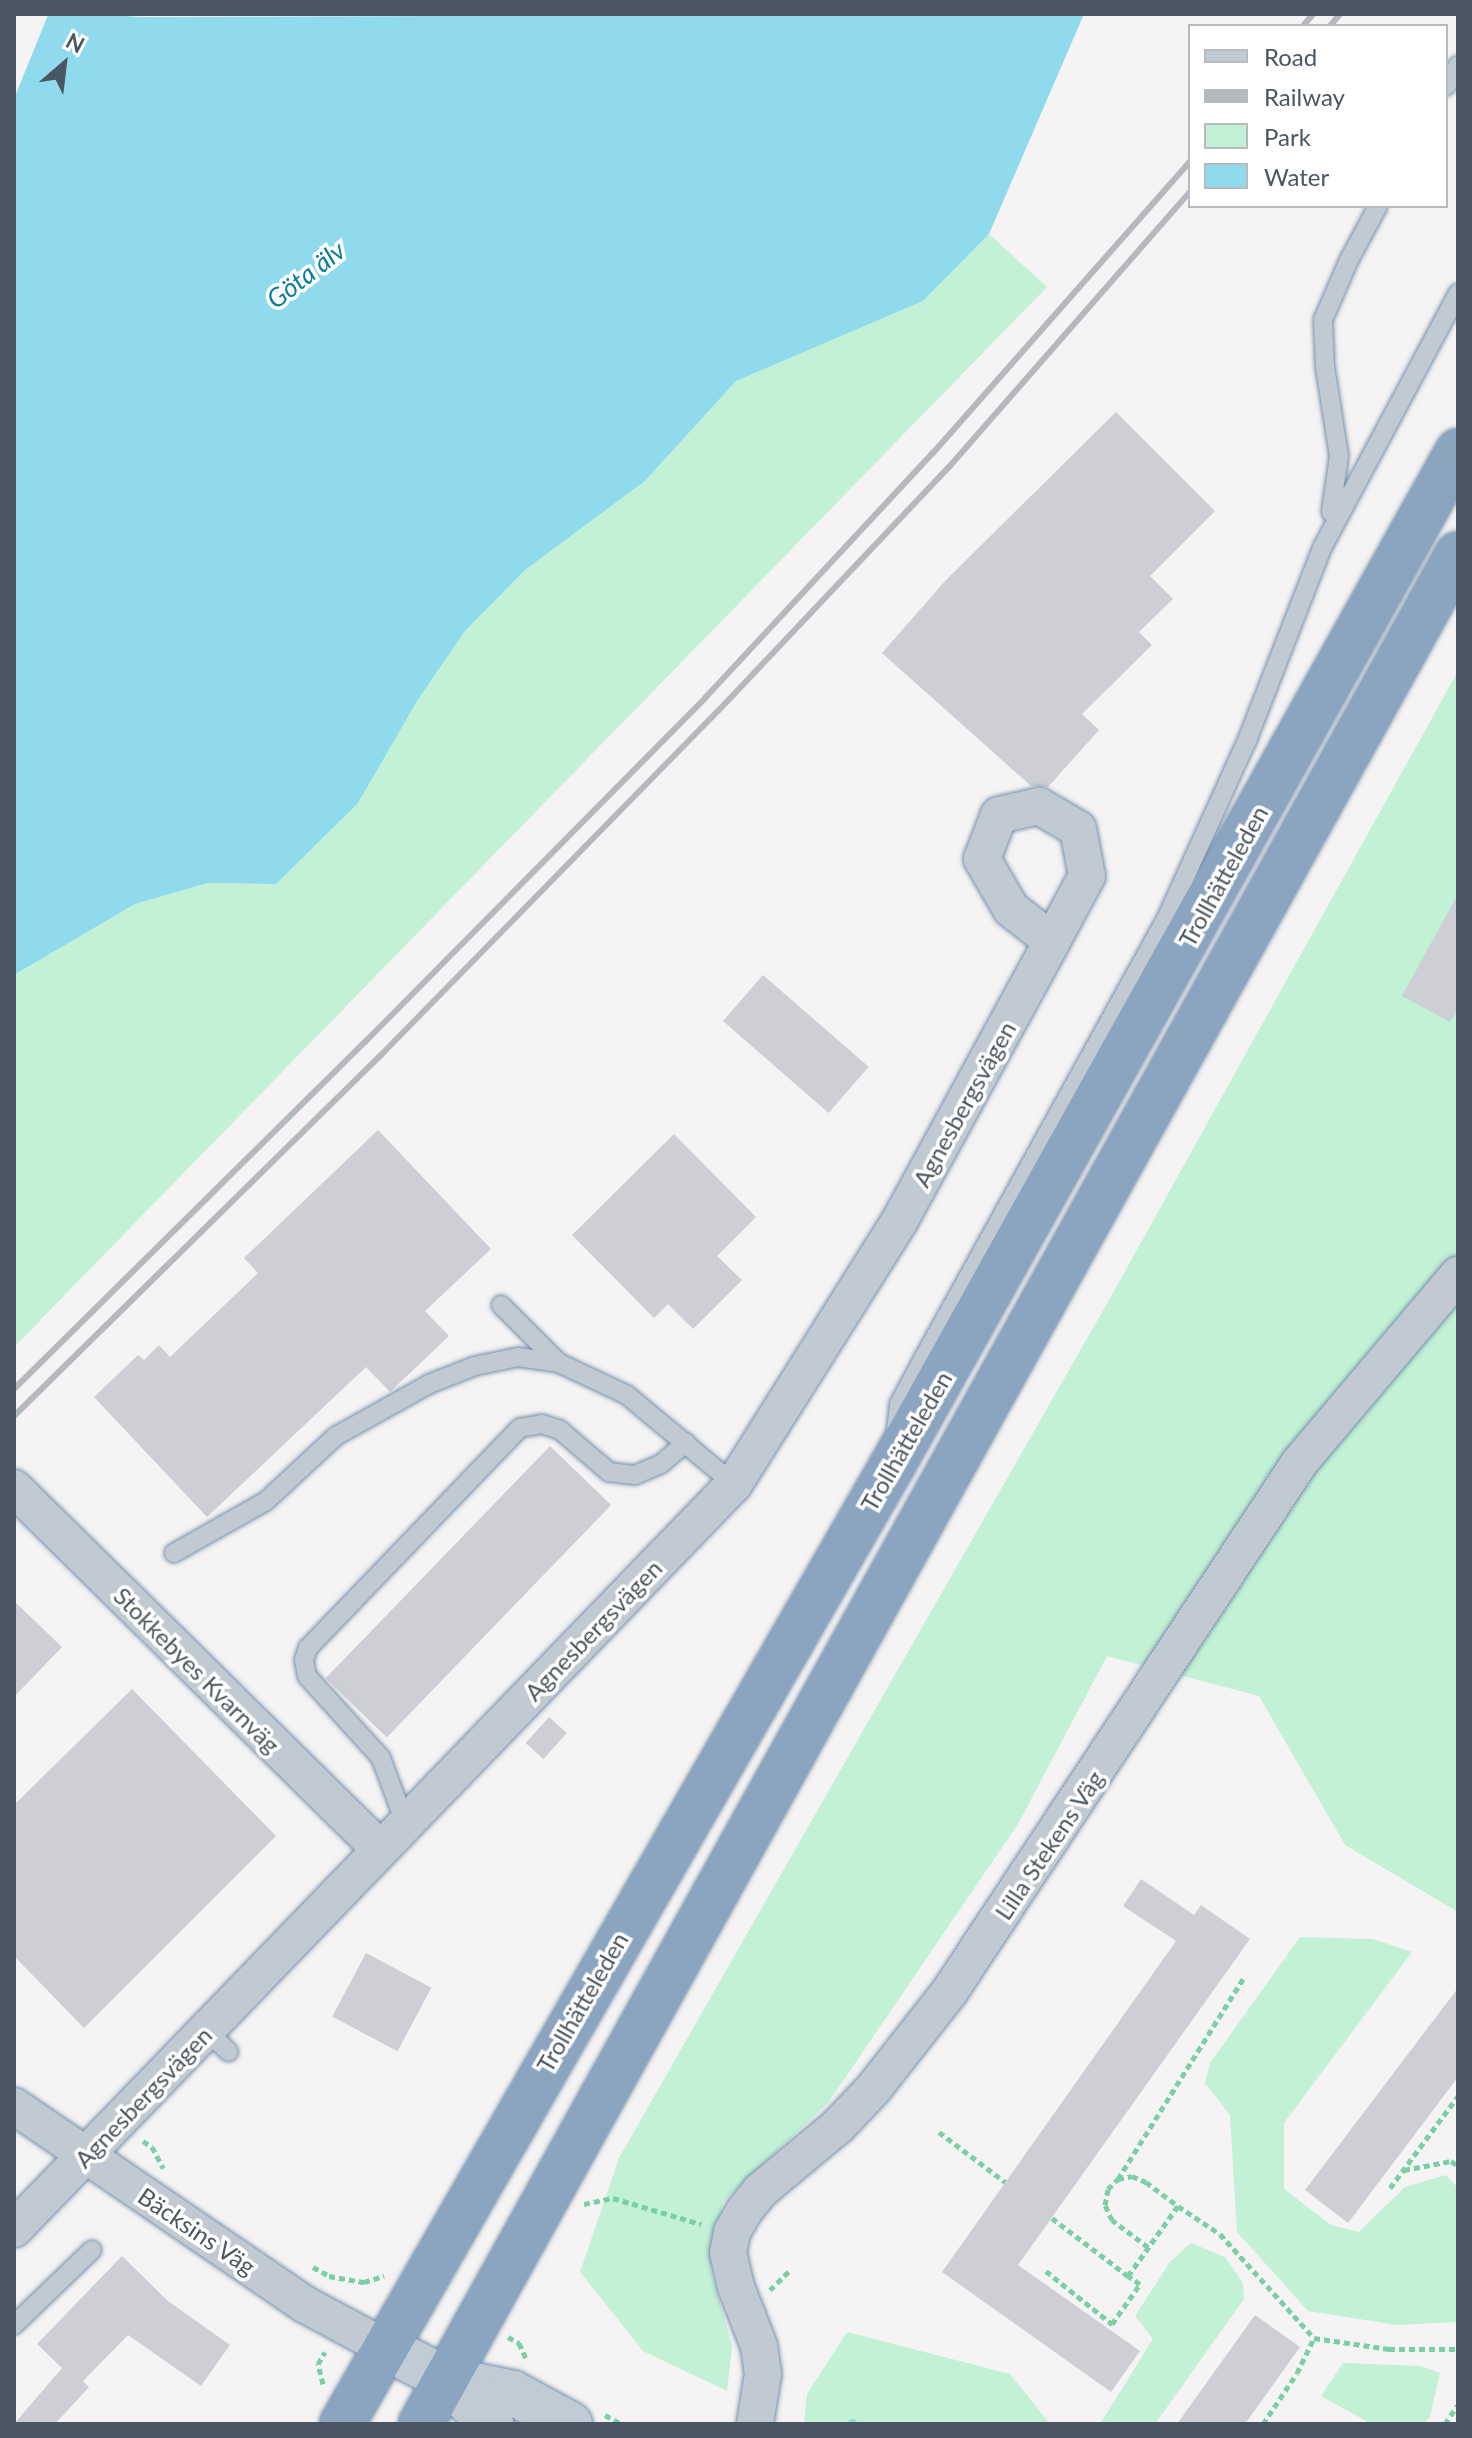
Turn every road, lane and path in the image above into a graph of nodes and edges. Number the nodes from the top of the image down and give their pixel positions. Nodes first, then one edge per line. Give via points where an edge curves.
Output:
1 (1458, 65) edge
2 (1448, 82) edge
3 (1377, 208) edge
4 (1458, 293) edge
5 (1458, 451) edge
6 (1322, 548) junction
7 (1458, 554) edge
8 (1052, 941) dead end
9 (1458, 1275) edge
10 (501, 1305) dead end
11 (559, 1363) junction
12 (686, 1442) junction
13 (892, 1466) junction
14 (734, 1484) junction
15 (14, 1488) edge
16 (174, 1553) dead end
17 (394, 1837) junction
18 (1243, 1979) dead end
19 (1458, 2096) edge
20 (14, 2106) edge
21 (119, 2123) junction
22 (939, 2132) dead end
23 (87, 2156) junction
24 (1458, 2166) edge
25 (1403, 2170) junction
26 (170, 2176) dead end
27 (1118, 2179) junction
28 (1005, 2182) dead end
29 (1390, 2188) dead end
30 (1178, 2206) junction
31 (576, 2210) dead end
32 (1052, 2218) dead end
33 (14, 2229) edge
34 (732, 2232) junction
35 (1148, 2247) junction
36 (92, 2250) dead end
37 (302, 2262) dead end
38 (1046, 2271) dead end
39 (1128, 2276) junction
40 (419, 2289) junction
41 (14, 2325) edge
42 (497, 2326) junction
43 (1314, 2338) junction
44 (519, 2343) junction
45 (386, 2348) junction
46 (1458, 2349) edge
47 (532, 2367) dead end
48 (446, 2379) junction
49 (1458, 2405) edge
50 (582, 2417) edge
51 (342, 2424) edge
52 (421, 2424) edge
53 (491, 2424) edge
54 (621, 2424) edge
55 (755, 2424) edge
56 (1263, 2424) edge
57 (1445, 2424) edge

1 - 2 lane
3 - 6 lane via 1323,320 1339,473
4 - 6 lane
5 - 13 highway, Trollhätteleden
6 - 13 lane via 1243,749 1166,919 899,1404
7 - 42 highway, Trollhätteleden
8 - 14 street, Agnesbergsvägen via 899,1222
9 - 34 street, Lilla Stekens Väg via 1300,1462 950,1991 874,2088 838,2126 760,2191
10 - 11 lane
11 - 12 lane via 627,1395
11 - 16 lane via 518,1357 429,1384 336,1436 266,1501
12 - 14 lane
12 - 17 lane via 661,1464 635,1475 609,1472 560,1430 542,1424 520,1428 308,1648 307,1676 381,1758
13 - 40 highway, Trollhätteleden
14 - 17 street, Agnesbergsvägen
15 - 17 street, Stokkebyes Kvarnväg via 229,1703
17 - 21 street, Agnesbergsvägen via 218,2042
18 - 27 path
19 - 25 path
20 - 23 street, Bäcksins Väg
21 - 23 street, Agnesbergsvägen
21 - 26 path via 152,2147
22 - 28 path
23 - 33 street, Agnesbergsvägen
23 - 45 street, Bäcksins Väg via 304,2304
24 - 25 path via 1451,2161
25 - 29 path
27 - 30 path via 1132,2176 1146,2182
27 - 35 path via 1108,2189 1105,2205 1112,2220
30 - 35 path
30 - 43 path via 1220,2234
31 - 34 path via 599,2198 613,2198
32 - 39 path
34 - 55 street via 728,2253 763,2374
35 - 39 path
36 - 41 lane
37 - 40 path via 329,2276 364,2282 392,2273
38 - 39 path via 1112,2324 1140,2284
40 - 45 highway, Trollhätteleden
42 - 44 path
42 - 44 path
42 - 48 highway, Trollhätteleden
43 - 46 path via 1389,2349
43 - 56 path
44 - 47 path
45 - 48 street
45 - 51 highway, Trollhätteleden
48 - 50 street via 513,2393
48 - 52 highway, Trollhätteleden
48 - 53 street
49 - 57 path
50 - 54 path

